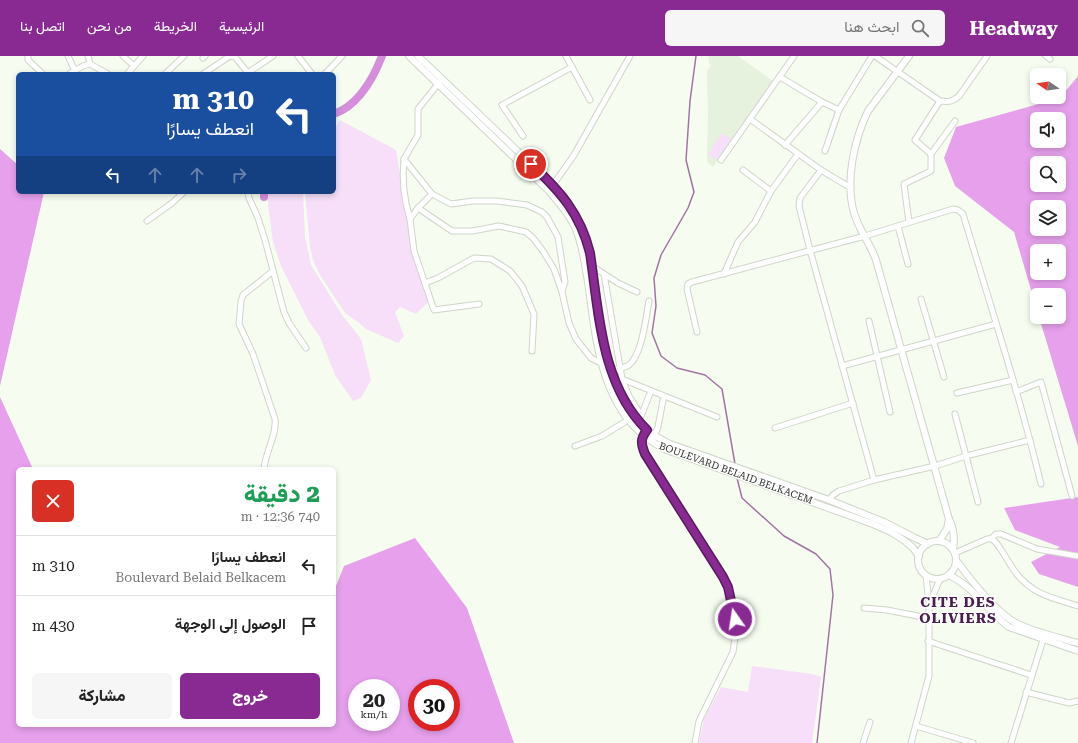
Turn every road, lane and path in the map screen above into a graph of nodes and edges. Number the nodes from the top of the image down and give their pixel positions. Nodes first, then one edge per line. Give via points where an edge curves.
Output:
1 (28, 56) edge
2 (68, 56) edge
3 (88, 56) edge
4 (123, 56) edge
5 (143, 56) edge
6 (184, 56) edge
7 (232, 56) edge
8 (273, 56) edge
9 (298, 56) edge
10 (342, 56) edge
11 (409, 56) edge
12 (418, 56) edge
13 (566, 56) edge
14 (630, 56) edge
15 (794, 56) edge
16 (872, 56) edge
17 (875, 56) edge
18 (909, 56) edge
19 (987, 56) edge
20 (90, 64) junction
21 (134, 66) junction
22 (572, 67) junction
23 (75, 71) joint
24 (41, 72) edge
25 (104, 72) edge
26 (129, 72) edge
27 (167, 72) edge
28 (205, 72) edge
29 (246, 72) edge
30 (249, 72) edge
31 (310, 72) edge
32 (327, 72) edge
33 (898, 72) junction
34 (780, 76) junction
35 (440, 81) junction
36 (590, 100) dead end
37 (940, 101) junction
38 (822, 102) junction
39 (839, 110) junction
40 (750, 119) junction
41 (955, 121) dead end
42 (523, 136) dead end
43 (785, 145) junction
44 (825, 151) dead end
45 (798, 154) junction
46 (931, 154) junction
47 (404, 159) junction
48 (721, 160) dead end
49 (743, 170) dead end
50 (821, 170) junction
51 (554, 185) junction
52 (851, 188) junction
53 (771, 191) junction
54 (182, 194) edge
55 (248, 194) edge
56 (432, 194) junction
57 (418, 208) junction
58 (410, 219) junction
59 (147, 221) dead end
60 (909, 222) junction
61 (898, 226) junction
62 (865, 236) junction
63 (810, 250) junction
64 (908, 264) dead end
65 (592, 266) junction
66 (273, 271) junction
67 (604, 274) junction
68 (724, 274) junction
69 (425, 283) junction
70 (562, 292) junction
71 (637, 292) dead end
72 (921, 299) dead end
73 (649, 301) dead end
74 (479, 304) dead end
75 (869, 321) dead end
76 (996, 324) junction
77 (697, 332) dead end
78 (933, 341) junction
79 (306, 348) dead end
80 (902, 350) junction
81 (532, 351) dead end
82 (877, 356) junction
83 (601, 363) junction
84 (842, 366) junction
85 (621, 369) junction
86 (611, 370) junction
87 (944, 377) dead end
88 (622, 378) junction
89 (1013, 380) junction
90 (651, 391) junction
91 (1016, 392) junction
92 (957, 393) dead end
93 (663, 400) dead end
94 (853, 403) junction
95 (890, 412) dead end
96 (955, 414) dead end
97 (640, 417) junction
98 (717, 417) dead end
99 (628, 420) junction
100 (775, 428) dead end
101 (645, 433) junction
102 (655, 436) junction
103 (1030, 440) junction
104 (651, 441) junction
105 (575, 446) dead end
106 (966, 456) junction
107 (935, 466) junction
108 (264, 467) edge
109 (874, 480) junction
110 (1041, 484) dead end
111 (1072, 496) dead end
112 (830, 500) junction
113 (978, 502) dead end
114 (949, 520) junction
115 (991, 539) junction
116 (939, 541) junction
117 (928, 544) junction
118 (954, 551) junction
119 (919, 556) junction
120 (1078, 556) edge
121 (956, 560) junction
122 (926, 575) junction
123 (949, 575) junction
124 (940, 579) junction
125 (929, 604) junction
126 (1078, 606) edge
127 (864, 608) dead end
128 (928, 618) junction
129 (1043, 640) junction
130 (928, 641) junction
131 (1078, 643) edge
132 (1078, 651) edge
133 (1031, 675) junction
134 (1026, 692) junction
135 (1078, 701) edge
136 (870, 722) dead end
137 (916, 726) junction
138 (695, 743) edge
139 (863, 743) edge
140 (911, 743) edge
141 (973, 743) edge
142 (1011, 743) edge

1 - 24 street via 28,60
2 - 23 street
3 - 20 street
4 - 21 street
5 - 21 street
6 - 27 street
7 - 28 street
7 - 29 street
8 - 30 street
9 - 31 street
10 - 32 street
11 - 35 main road, BOULEVARD BELAID BELKACEM
12 - 35 main road, BOULEVARD BELAID BELKACEM
13 - 22 street
14 - 51 street via 574,155
15 - 34 street
16 - 39 street
17 - 33 street
18 - 33 main road
19 - 37 street via 954,101
20 - 23 street
20 - 25 street
21 - 26 street
22 - 36 street
22 - 42 street via 502,105
33 - 37 street
33 - 52 main road via 863,121 854,148
34 - 38 street
34 - 40 street
35 - 47 street via 418,109 418,135
35 - 51 main road, BOULEVARD BELAID BELKACEM
35 - 83 main road, BOULEVARD BELAID BELKACEM via 548,190 569,217 584,259
37 - 46 street via 915,140
38 - 39 street
38 - 43 street
39 - 44 street
40 - 43 street
40 - 48 street
41 - 46 street
43 - 45 street
45 - 50 street
45 - 53 street
46 - 60 street via 931,171 904,184
47 - 56 street
47 - 58 street via 402,172
49 - 53 street
50 - 52 street
50 - 63 street via 802,194 799,202
51 - 65 main road, BOULEVARD BELAID BELKACEM via 582,227
52 - 62 main road via 854,212
53 - 68 street via 755,222 738,242
54 - 59 street
55 - 66 street
56 - 57 street
56 - 70 street via 451,204 496,201 527,205 542,212 558,238 565,282
57 - 58 street
57 - 70 street via 452,231 472,231 499,226 526,232 543,251 554,269
58 - 69 street via 414,251
60 - 61 street
60 - 76 street via 953,209 963,214
61 - 62 street
61 - 64 street
62 - 63 street
62 - 80 main road via 872,247
63 - 68 street
63 - 84 street
65 - 67 street
65 - 86 main road, BOULEVARD BELAID BELKACEM
66 - 79 street via 284,312
66 - 108 street via 240,300 239,324 253,354 276,424
67 - 71 street
67 - 85 street
68 - 77 street via 688,284
69 - 74 street via 434,310
69 - 81 street via 474,258 490,259 510,271 522,286 534,314
70 - 83 street via 569,323 576,339 591,358
72 - 78 street
73 - 85 street via 640,348 630,364
75 - 82 street
76 - 78 street
76 - 89 street
78 - 80 street
78 - 87 street
80 - 82 street
80 - 107 main road
82 - 84 street
82 - 95 street
83 - 99 main road, BOULEVARD BELAID BELKACEM via 616,401
84 - 94 street
85 - 86 street
85 - 88 street
86 - 97 main road, BOULEVARD BELAID BELKACEM via 622,397
88 - 90 street
88 - 97 street
89 - 91 street
89 - 92 street
90 - 97 street
90 - 98 street
91 - 103 street
91 - 111 street via 1041,382
93 - 102 street
94 - 100 street
94 - 109 street
96 - 106 street
97 - 101 main road, BOULEVARD BELAID BELKACEM
99 - 101 main road, BOULEVARD BELAID BELKACEM
99 - 105 street via 602,436
101 - 102 main road, BOULEVARD BELAID BELKACEM
101 - 104 main road, BOULEVARD BELAID BELKACEM
101 - 138 street via 641,445 645,454 723,577 728,587 735,619 733,652 699,721
102 - 104 street
102 - 112 main road, BOULEVARD BELAID BELKACEM via 670,444
103 - 106 street
103 - 110 street
104 - 119 main road, BOULEVARD BELAID BELKACEM via 667,450 881,527 905,541
106 - 107 street
106 - 113 street
107 - 109 street
107 - 114 main road
109 - 112 street via 839,491
112 - 117 main road, BOULEVARD BELAID BELKACEM via 884,522
114 - 116 main road
114 - 118 main road via 954,534
115 - 118 street
115 - 120 street via 996,534 1002,534 1037,549
115 - 126 street via 1028,586 1041,594
116 - 117 main road
116 - 118 main road
117 - 119 main road
118 - 121 main road
119 - 122 main road via 920,567
121 - 123 main road
121 - 131 main road via 993,604 1012,620
122 - 124 main road
122 - 125 street
123 - 124 main road
123 - 129 main road via 967,586 1009,627
124 - 125 street
125 - 128 street
127 - 128 street
128 - 130 street
129 - 132 main road
129 - 133 street
130 - 133 street
130 - 137 street via 929,676
133 - 134 street
134 - 135 street via 1069,703
134 - 142 street
136 - 139 street
137 - 140 street
137 - 141 street

